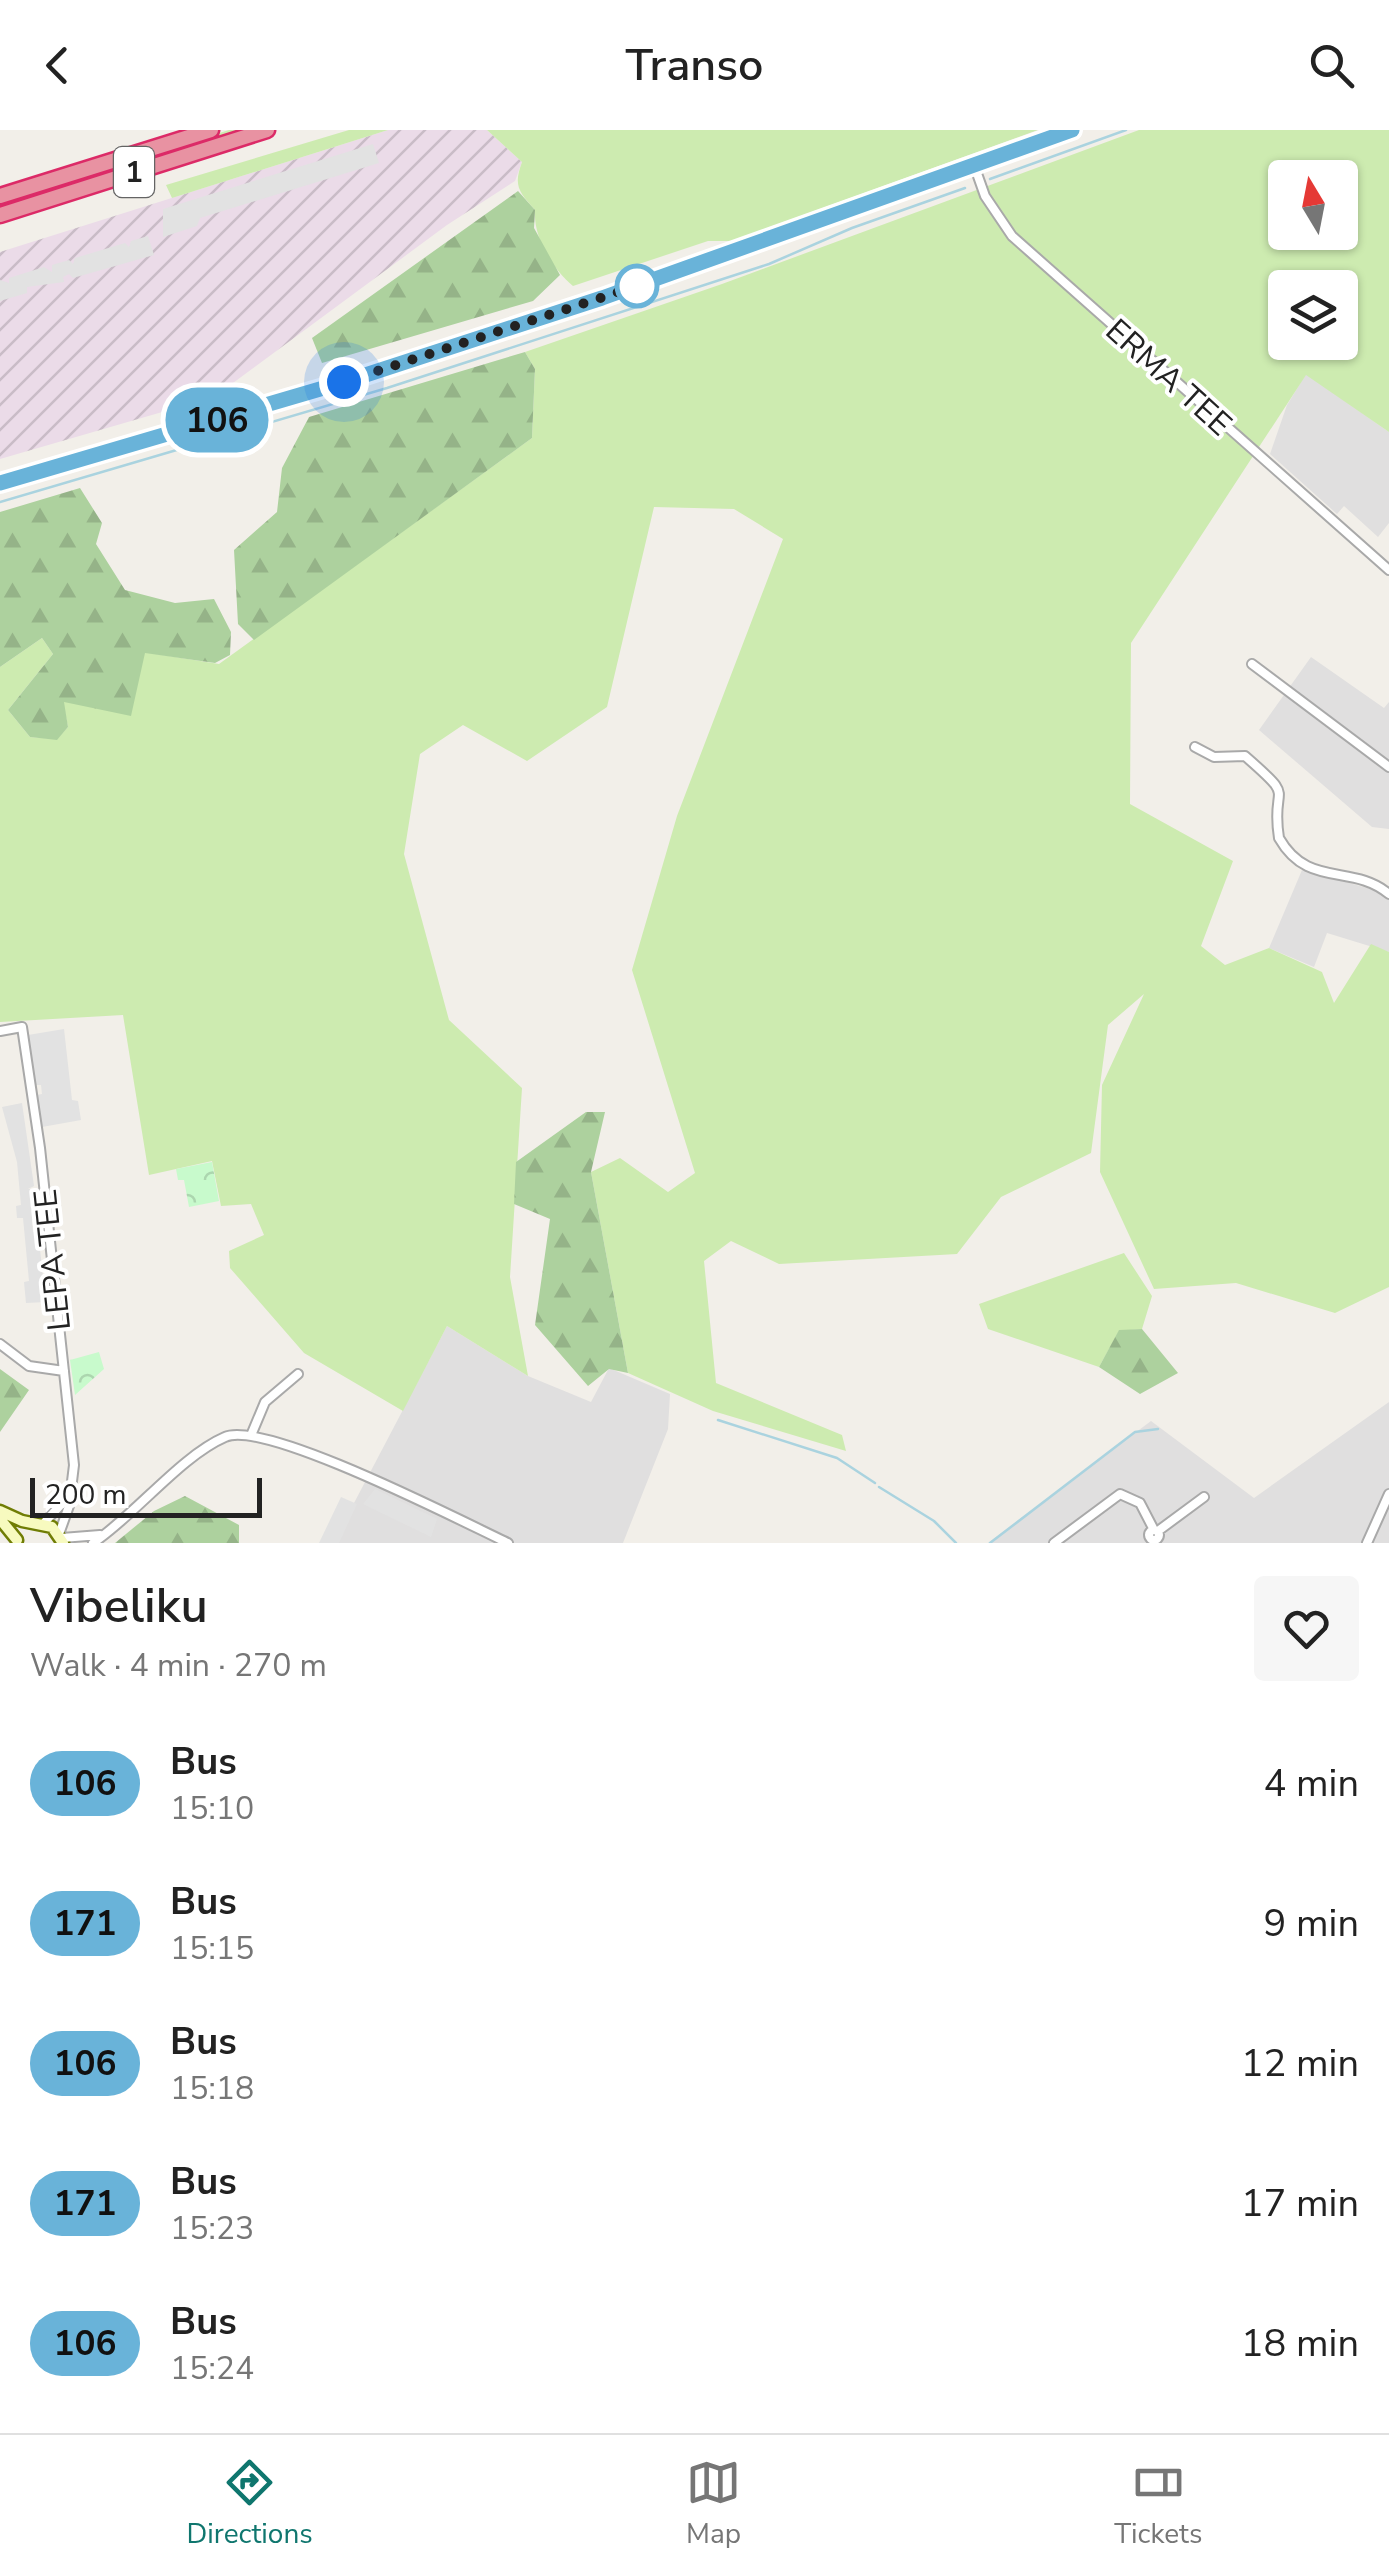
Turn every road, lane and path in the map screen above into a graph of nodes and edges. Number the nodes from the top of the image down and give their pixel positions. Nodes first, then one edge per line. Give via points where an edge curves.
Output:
1 (211, 130) edge
2 (267, 130) edge
3 (1072, 130) edge
4 (974, 166) junction
5 (0, 196) edge
6 (0, 215) edge
7 (0, 483) edge
8 (1389, 570) edge
9 (1252, 664) dead end
10 (1195, 747) dead end
11 (1389, 767) edge
12 (1389, 894) edge
13 (0, 1031) edge
14 (0, 1344) edge
15 (64, 1371) junction
16 (298, 1374) dead end
17 (252, 1433) junction
18 (70, 1494) junction
19 (1389, 1494) edge
20 (1204, 1497) dead end
21 (0, 1511) edge
22 (0, 1519) edge
23 (38, 1524) junction
24 (109, 1532) junction
25 (61, 1538) edge
26 (17, 1541) edge
27 (94, 1543) edge
28 (101, 1543) edge
29 (508, 1543) edge
30 (1054, 1543) edge
31 (1366, 1543) edge

1 - 5 highway, 1
2 - 6 highway, 1
3 - 4 street
4 - 7 street via 588,303
4 - 8 street, ERMA TEE via 1012,236
9 - 11 street
10 - 12 street via 1214,756 1246,756 1278,784 1279,838 1296,862
13 - 15 street, LEPA TEE via 22,1027
14 - 15 street via 28,1366
15 - 18 street, LEPA TEE via 74,1465
16 - 17 street via 265,1402
17 - 24 street via 220,1439
17 - 29 street
18 - 23 street
18 - 25 street, LEPA TEE
19 - 31 street
20 - 30 street via 1156,1531 1140,1502 1120,1494
21 - 23 street
22 - 26 street
23 - 25 street
23 - 26 street
24 - 25 street
24 - 27 street
24 - 28 street

